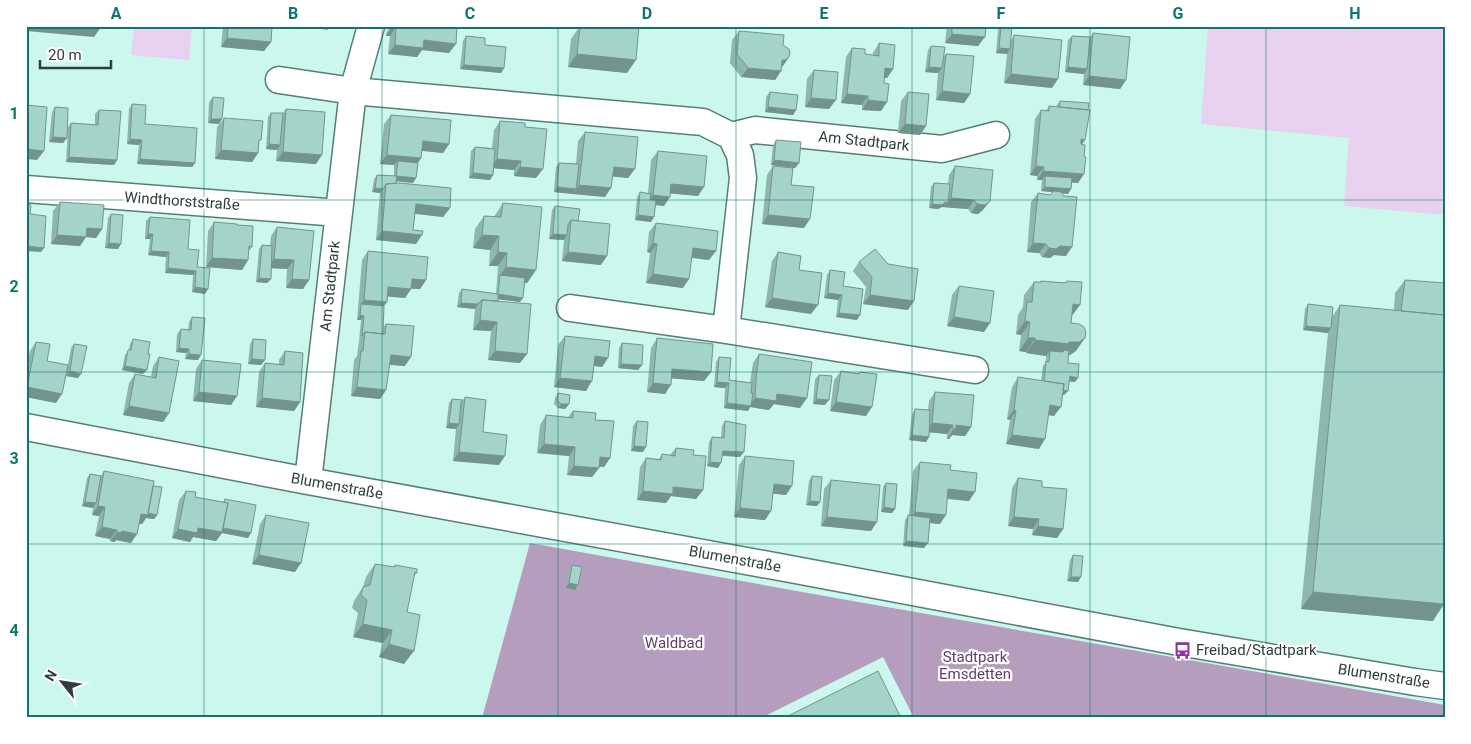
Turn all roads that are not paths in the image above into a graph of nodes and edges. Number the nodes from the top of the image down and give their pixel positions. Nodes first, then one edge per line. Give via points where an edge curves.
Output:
1 (371, 26) edge
2 (279, 80) dead end
3 (353, 91) junction
4 (996, 135) dead end
5 (731, 136) junction
6 (26, 189) edge
7 (339, 213) junction
8 (570, 308) dead end
9 (726, 330) junction
10 (975, 370) dead end
11 (26, 427) edge
12 (308, 481) junction
13 (1445, 686) edge

1 - 3 street, Am Stadtpark
2 - 3 street
3 - 5 street via 703,122
3 - 7 street, Am Stadtpark
4 - 5 street, Am Stadtpark via 942,149 755,130
5 - 9 street via 740,154 743,178
6 - 7 street, Windthorststraße
7 - 12 street, Am Stadtpark
8 - 9 street
9 - 10 street
11 - 12 street, Blumenstraße
12 - 13 street, Blumenstraße via 1179,642

